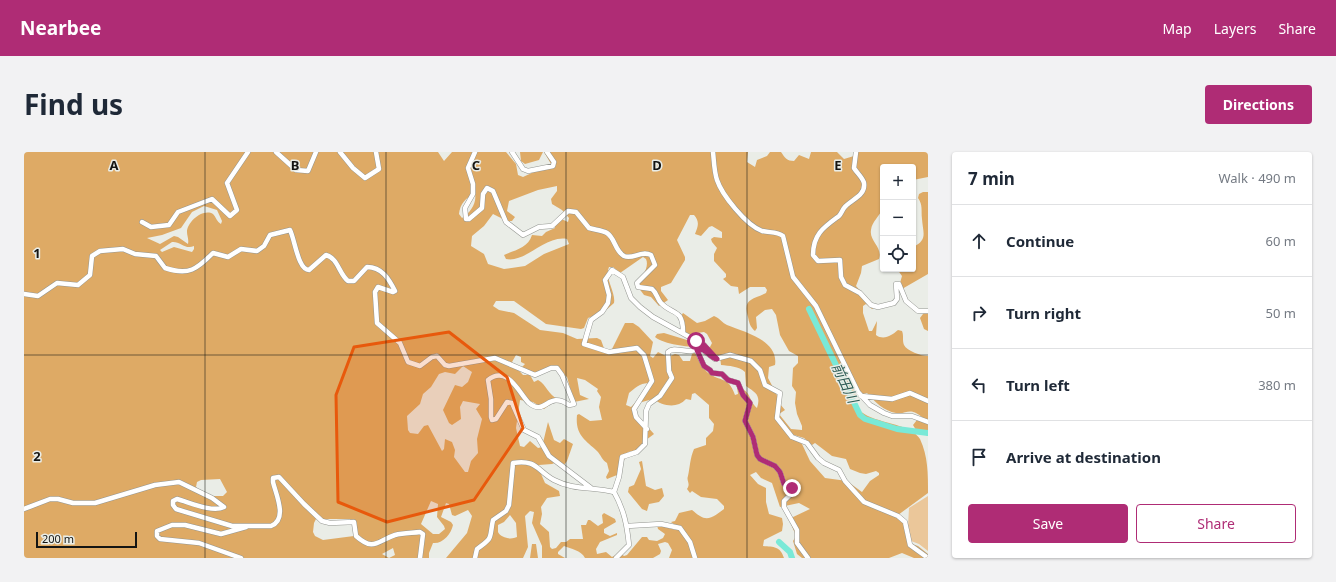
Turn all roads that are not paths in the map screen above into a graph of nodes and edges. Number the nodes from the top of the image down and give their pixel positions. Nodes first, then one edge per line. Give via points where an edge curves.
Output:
1 (248, 152) edge
2 (276, 152) edge
3 (316, 152) edge
4 (340, 152) edge
5 (376, 152) edge
6 (475, 152) edge
7 (512, 152) edge
8 (547, 152) edge
9 (713, 152) edge
10 (856, 152) edge
11 (142, 222) dead end
12 (24, 294) edge
13 (928, 311) edge
14 (683, 332) junction
15 (697, 350) junction
16 (717, 359) junction
17 (861, 396) junction
18 (928, 401) edge
19 (928, 422) edge
20 (646, 429) junction
21 (591, 488) junction
22 (614, 492) junction
23 (24, 509) edge
24 (249, 526) junction
25 (627, 526) junction
26 (241, 558) edge
27 (420, 558) edge
28 (476, 558) edge
29 (616, 558) edge
30 (695, 558) edge
31 (808, 558) edge
32 (928, 558) edge

1 - 11 street via 226,183 237,210 230,216 212,199 178,212 169,225 151,227
2 - 3 street via 296,170 308,172
4 - 5 street via 365,178 379,169
6 - 14 street via 468,168 473,194 465,208 466,219 482,208 483,194 487,188 493,191 506,222 523,235 539,227 552,226 568,211 576,212 589,228 609,235 625,256 643,253 651,255 655,265 637,283 638,287 652,289 662,304 674,310 683,324
7 - 8 street via 523,170 528,171 553,166 554,162
9 - 17 street via 717,181 728,200 762,231 776,232 783,236 793,277 816,306
10 - 13 street via 854,168 864,182 862,194 824,227 813,246 813,255 818,261 840,260 841,277 845,285 860,293 871,305 878,307 894,303 897,299 896,284 899,284 906,301 918,312
12 - 21 street via 38,296 57,283 78,285 90,276 92,256 100,251 123,249 135,254 151,254 158,257 165,268 193,270 199,268 213,253 228,257 241,249 257,250 264,246 270,235 290,230 299,261 306,270 326,255 335,261 348,281 354,280 367,267 373,267 386,276 395,291 378,287 375,292 377,323 400,343 411,364 420,366 432,357 438,356 449,366 495,358 535,375 557,368 574,404 569,405 555,399 537,407 530,404 513,381 492,377 488,380 492,399 491,418 496,419 507,402 512,403 524,430 538,437 549,456
14 - 16 street via 704,345
14 - 20 street via 665,324 640,307 631,298 623,277 612,270 605,280 609,295 608,303 602,312 591,320 584,344 609,352 637,348 644,355 652,381 634,409 636,418
15 - 16 street via 702,348
15 - 20 street via 687,352 673,349 668,352 672,378 660,396 649,404 646,411
15 - 31 street via 704,366 712,373 722,374 728,380 738,383 750,403 745,421 753,437 757,455 775,466 784,484 792,488 784,501 784,507 797,530 797,542
16 - 32 street via 730,355 757,365 765,384 780,393 777,418 792,437 807,443 818,458 839,470 845,481 864,502 898,516 904,522 910,545
17 - 18 street via 892,399 910,393
17 - 19 street via 884,413 892,416 912,416
20 - 22 street via 642,448 622,457
21 - 22 street
21 - 28 street via 575,488 555,481 535,465 513,463 509,505 506,511 493,520 492,537 477,549
22 - 25 street via 624,511
23 - 24 street via 50,499 95,503 155,485 178,482 212,498 224,507 216,508 177,499 173,501 173,507 176,509 214,522
24 - 26 street via 221,534 186,525 172,525 157,530 156,536 160,539 199,543
24 - 27 street via 271,526 278,521 280,509 273,478 279,476 317,517 330,523 354,522 356,536 368,544 376,544 395,535 420,532 423,534
25 - 29 street via 629,545
25 - 30 street via 661,524 680,528 690,542

